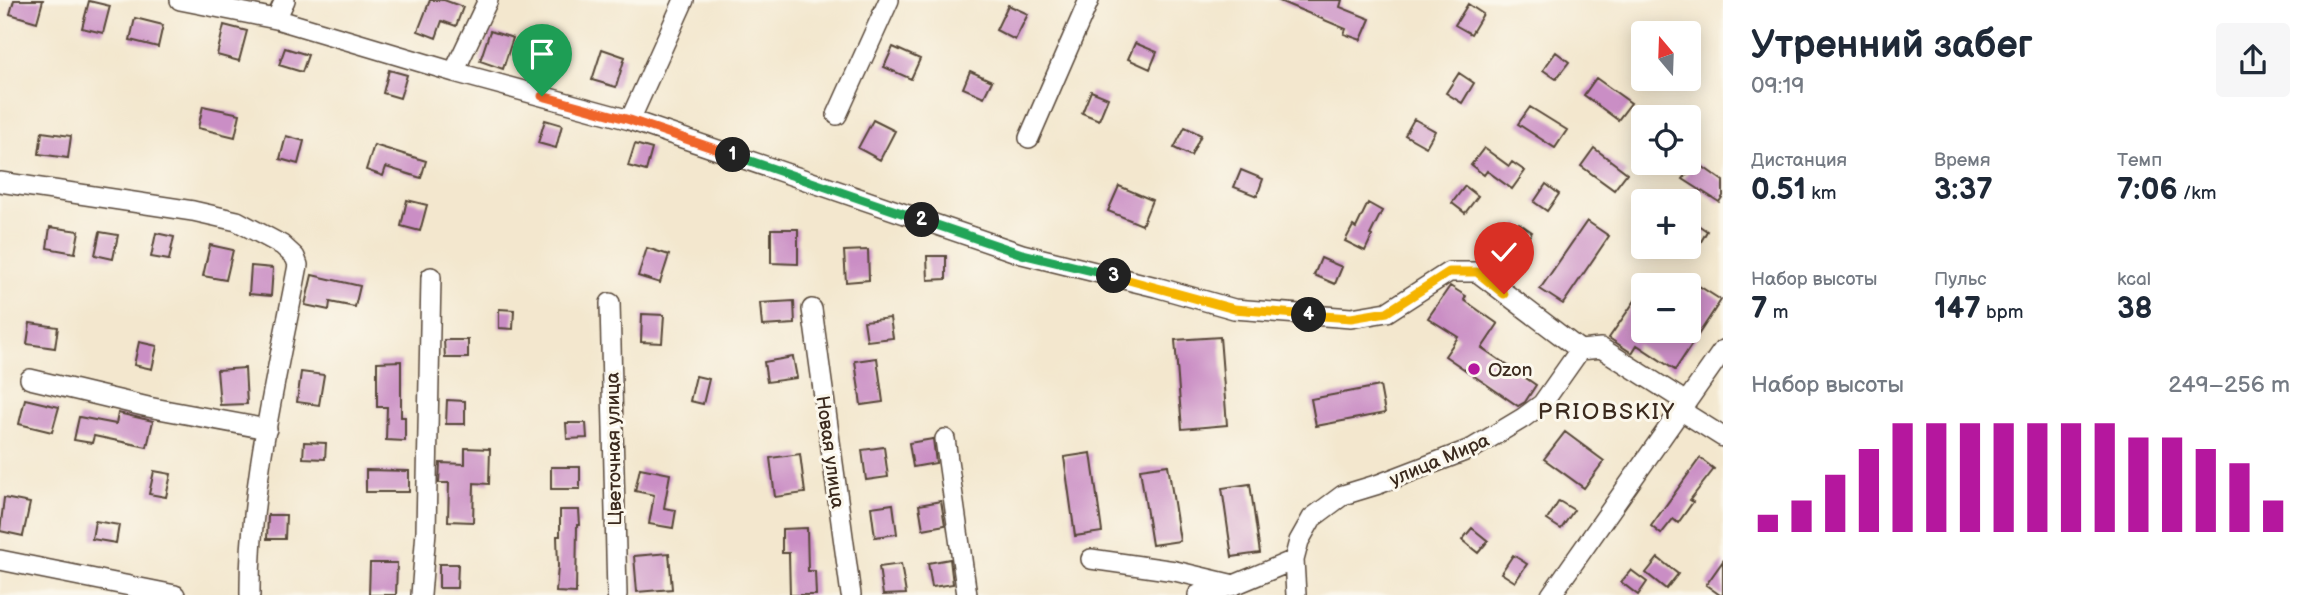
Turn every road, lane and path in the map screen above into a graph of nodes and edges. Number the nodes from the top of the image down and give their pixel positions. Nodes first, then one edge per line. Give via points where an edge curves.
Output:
1 (180, 0) edge
2 (285, 0) edge
3 (488, 0) edge
4 (684, 0) edge
5 (889, 0) edge
6 (1089, 0) edge
7 (276, 19) junction
8 (454, 72) junction
9 (837, 116) dead end
10 (630, 120) junction
11 (1029, 138) dead end
12 (0, 182) edge
13 (431, 277) dead end
14 (610, 303) dead end
15 (812, 309) dead end
16 (1723, 350) edge
17 (1580, 351) junction
18 (30, 379) dead end
19 (1683, 406) junction
20 (267, 429) junction
21 (1723, 437) edge
22 (945, 439) dead end
23 (1091, 559) dead end
24 (0, 560) edge
25 (1294, 560) junction
26 (1234, 585) junction
27 (175, 595) edge
28 (250, 595) edge
29 (421, 595) edge
30 (617, 595) edge
31 (851, 595) edge
32 (967, 595) edge
33 (1198, 595) edge
34 (1296, 595) edge
35 (1550, 595) edge

1 - 7 street
2 - 7 street
3 - 8 street
4 - 10 street
5 - 9 street
6 - 11 street
7 - 8 street
8 - 10 street
10 - 17 street via 1022,254 1234,309 1351,318 1387,312 1449,272 1477,272
12 - 20 street via 193,211 237,221 282,244 298,265
13 - 29 street
14 - 30 street, Цветочная улица
15 - 31 street, Новая улица
16 - 19 street
17 - 19 street via 1601,348
17 - 25 street, улица Мира via 1542,404 1523,418 1473,448 1343,495 1312,518
18 - 20 street
19 - 21 street
19 - 35 street
20 - 28 street via 250,558
22 - 32 street
23 - 26 street
24 - 27 street
25 - 26 street
25 - 34 street, улица Мира
26 - 33 street

